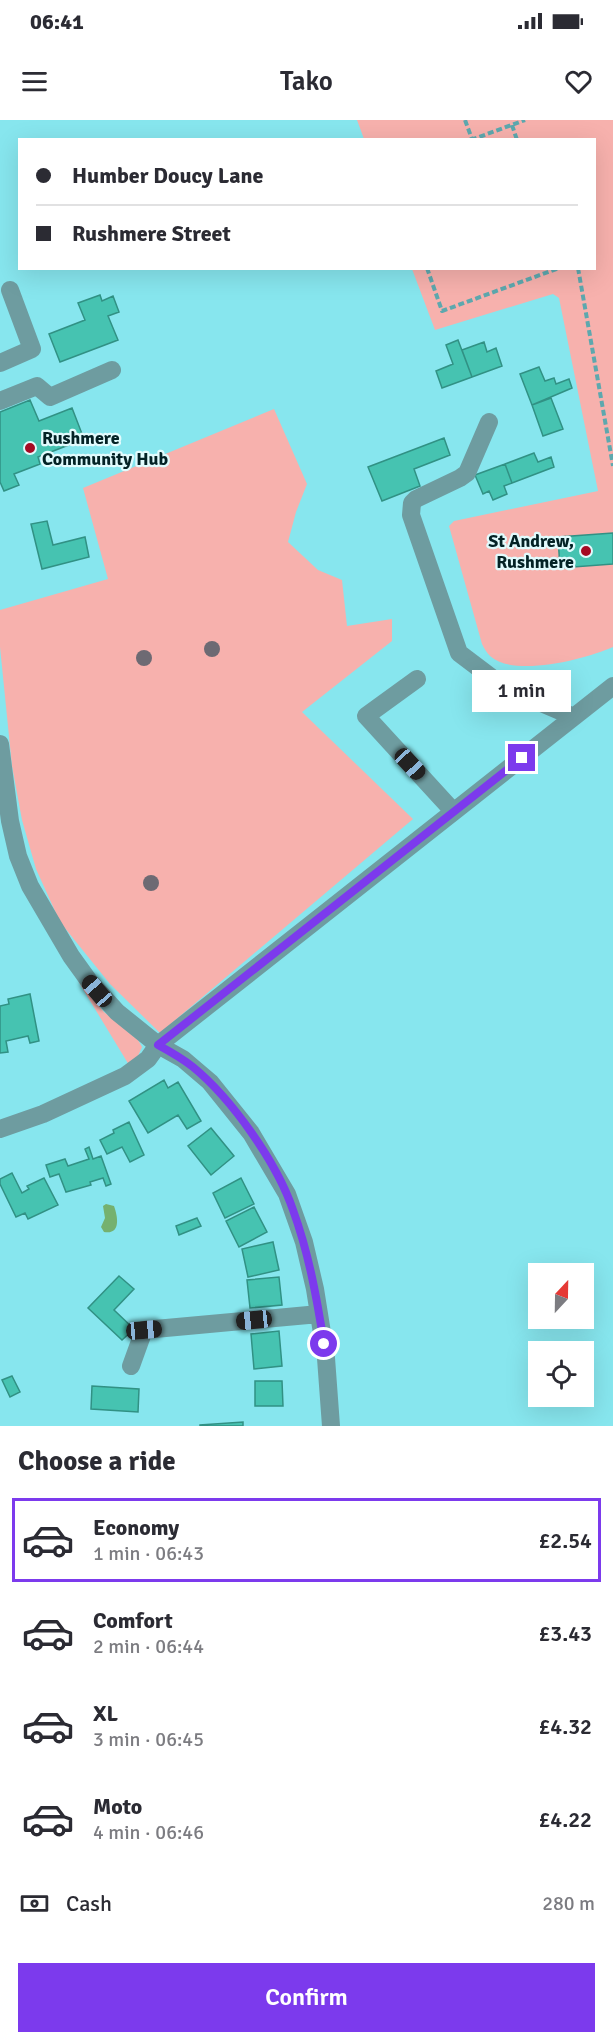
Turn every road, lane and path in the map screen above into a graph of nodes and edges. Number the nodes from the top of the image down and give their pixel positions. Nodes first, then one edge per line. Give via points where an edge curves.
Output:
1 (465, 120) edge
2 (525, 120) edge
3 (512, 125) junction
4 (471, 138) edge
5 (474, 138) edge
6 (516, 138) edge
7 (428, 270) edge
8 (554, 270) edge
9 (578, 270) edge
10 (10, 290) dead end
11 (0, 363) edge
12 (112, 370) dead end
13 (0, 401) edge
14 (489, 422) dead end
15 (613, 466) edge
16 (417, 679) dead end
17 (613, 686) edge
18 (574, 717) junction
19 (0, 744) edge
20 (453, 811) junction
21 (158, 1045) junction
22 (0, 1129) edge
23 (319, 1314) junction
24 (131, 1366) dead end
25 (331, 1426) edge

1 - 4 path
2 - 3 path
3 - 5 path
3 - 6 path
7 - 8 path via 442,311
9 - 15 path
10 - 11 street via 32,349
12 - 13 street via 50,397 37,386
14 - 18 street via 467,473 416,499 411,515 459,653 504,687
16 - 20 street via 366,716
17 - 18 street
18 - 20 street
19 - 21 street via 10,821 30,886 89,981 117,1012
20 - 21 street
21 - 22 street via 148,1059 125,1076
21 - 23 street via 183,1059 210,1082 265,1154 293,1208
23 - 24 street via 144,1330
23 - 25 street

